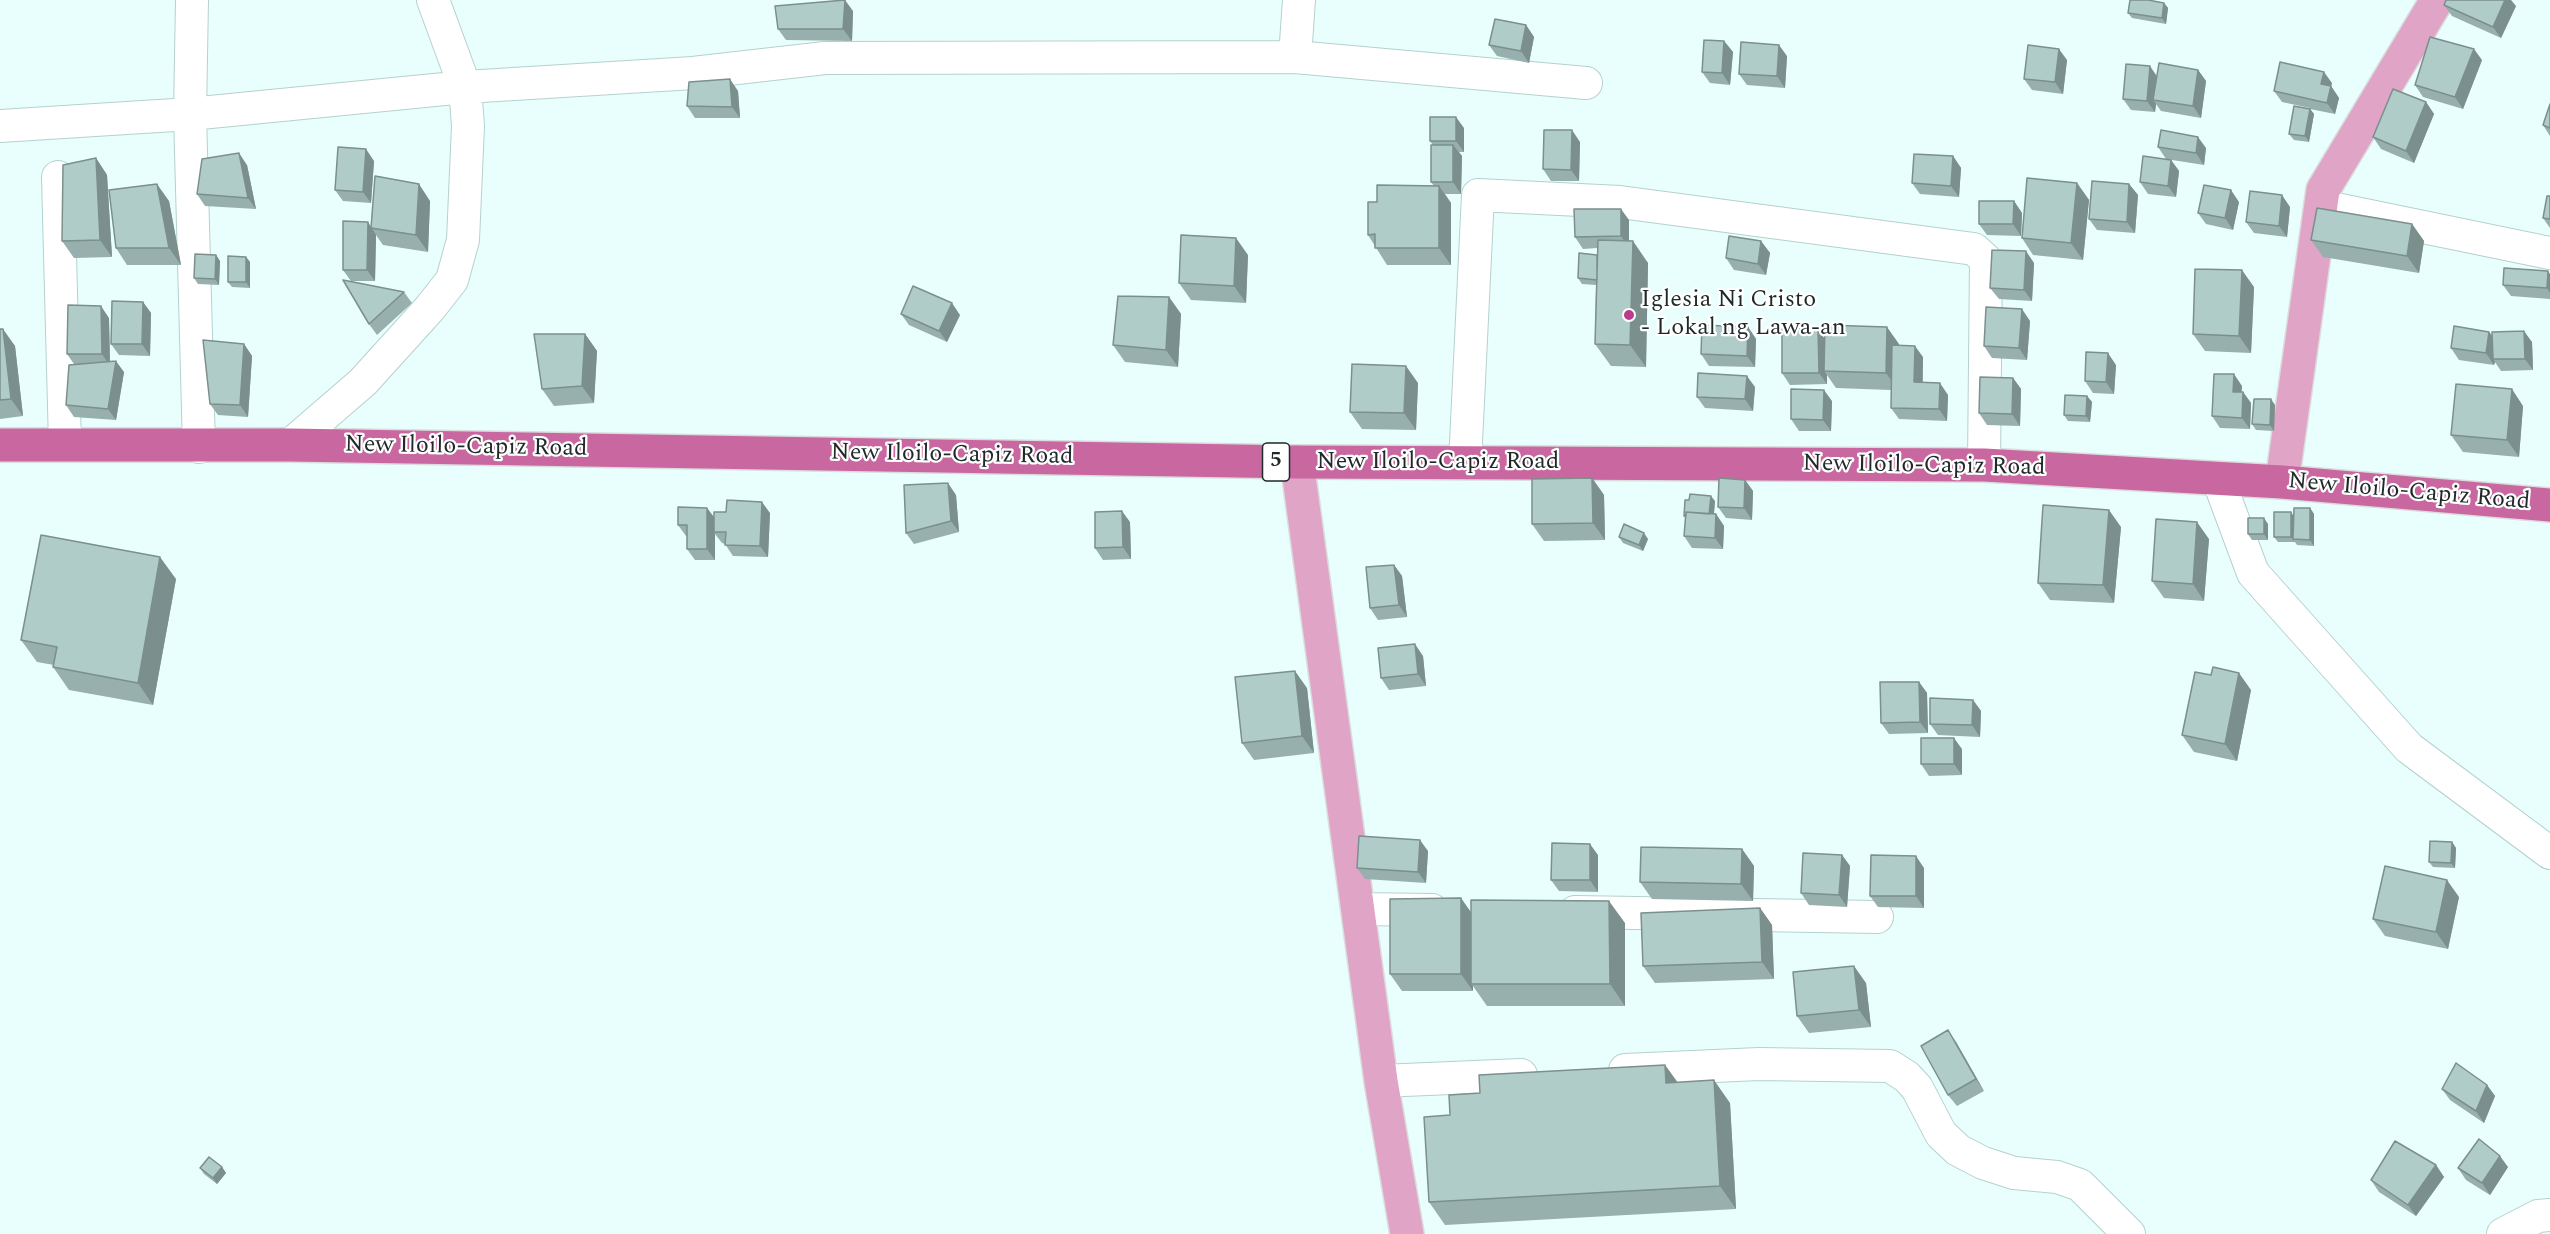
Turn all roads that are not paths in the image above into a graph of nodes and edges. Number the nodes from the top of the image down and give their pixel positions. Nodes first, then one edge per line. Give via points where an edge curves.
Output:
1 (192, 0) edge
2 (433, 0) edge
3 (1299, 0) edge
4 (2437, 0) edge
5 (1295, 57) junction
6 (1586, 83) dead end
7 (465, 87) junction
8 (190, 114) junction
9 (0, 126) edge
10 (58, 177) dead end
11 (2321, 206) junction
12 (2550, 252) edge
13 (65, 444) junction
14 (0, 445) edge
15 (290, 445) junction
16 (199, 447) junction
17 (1297, 462) junction
18 (1465, 463) junction
19 (1984, 465) junction
20 (2218, 478) junction
21 (2282, 482) junction
22 (2550, 505) edge
23 (2550, 853) edge
24 (1358, 909) junction
25 (1464, 911) edge
26 (1547, 912) edge
27 (1877, 917) dead end
28 (1594, 1072) edge
29 (1546, 1074) edge
30 (1381, 1081) junction
31 (2550, 1215) edge
32 (1407, 1234) edge
33 (2129, 1234) edge
34 (2503, 1234) edge

1 - 8 street
2 - 7 street
3 - 5 street
4 - 11 main road via 2323,190
5 - 6 street
5 - 7 street via 825,58 693,73
7 - 8 street
7 - 15 street via 468,126 463,240 452,280 363,382
8 - 9 street
8 - 16 street
10 - 13 street
11 - 12 street
11 - 21 main road
13 - 14 highway, New Iloilo-Capiz Road / 5
13 - 16 highway, New Iloilo-Capiz Road / 5
15 - 16 highway, New Iloilo-Capiz Road / 5
15 - 17 highway, New Iloilo-Capiz Road / 5
17 - 18 highway, New Iloilo-Capiz Road / 5
17 - 24 main road
18 - 19 highway, New Iloilo-Capiz Road / 5
18 - 19 street via 1478,195 1620,202 1974,249 1986,260
19 - 20 highway, New Iloilo-Capiz Road / 5
20 - 21 highway, New Iloilo-Capiz Road / 5
20 - 23 street via 2253,573 2409,748
21 - 22 highway, New Iloilo-Capiz Road / 5
24 - 25 street
24 - 30 main road
26 - 27 street
28 - 33 street via 1759,1064 1890,1066 1917,1088 1941,1134 1958,1150 2014,1173 2057,1177 2080,1185
29 - 30 street
30 - 32 main road
31 - 34 street via 2538,1216

